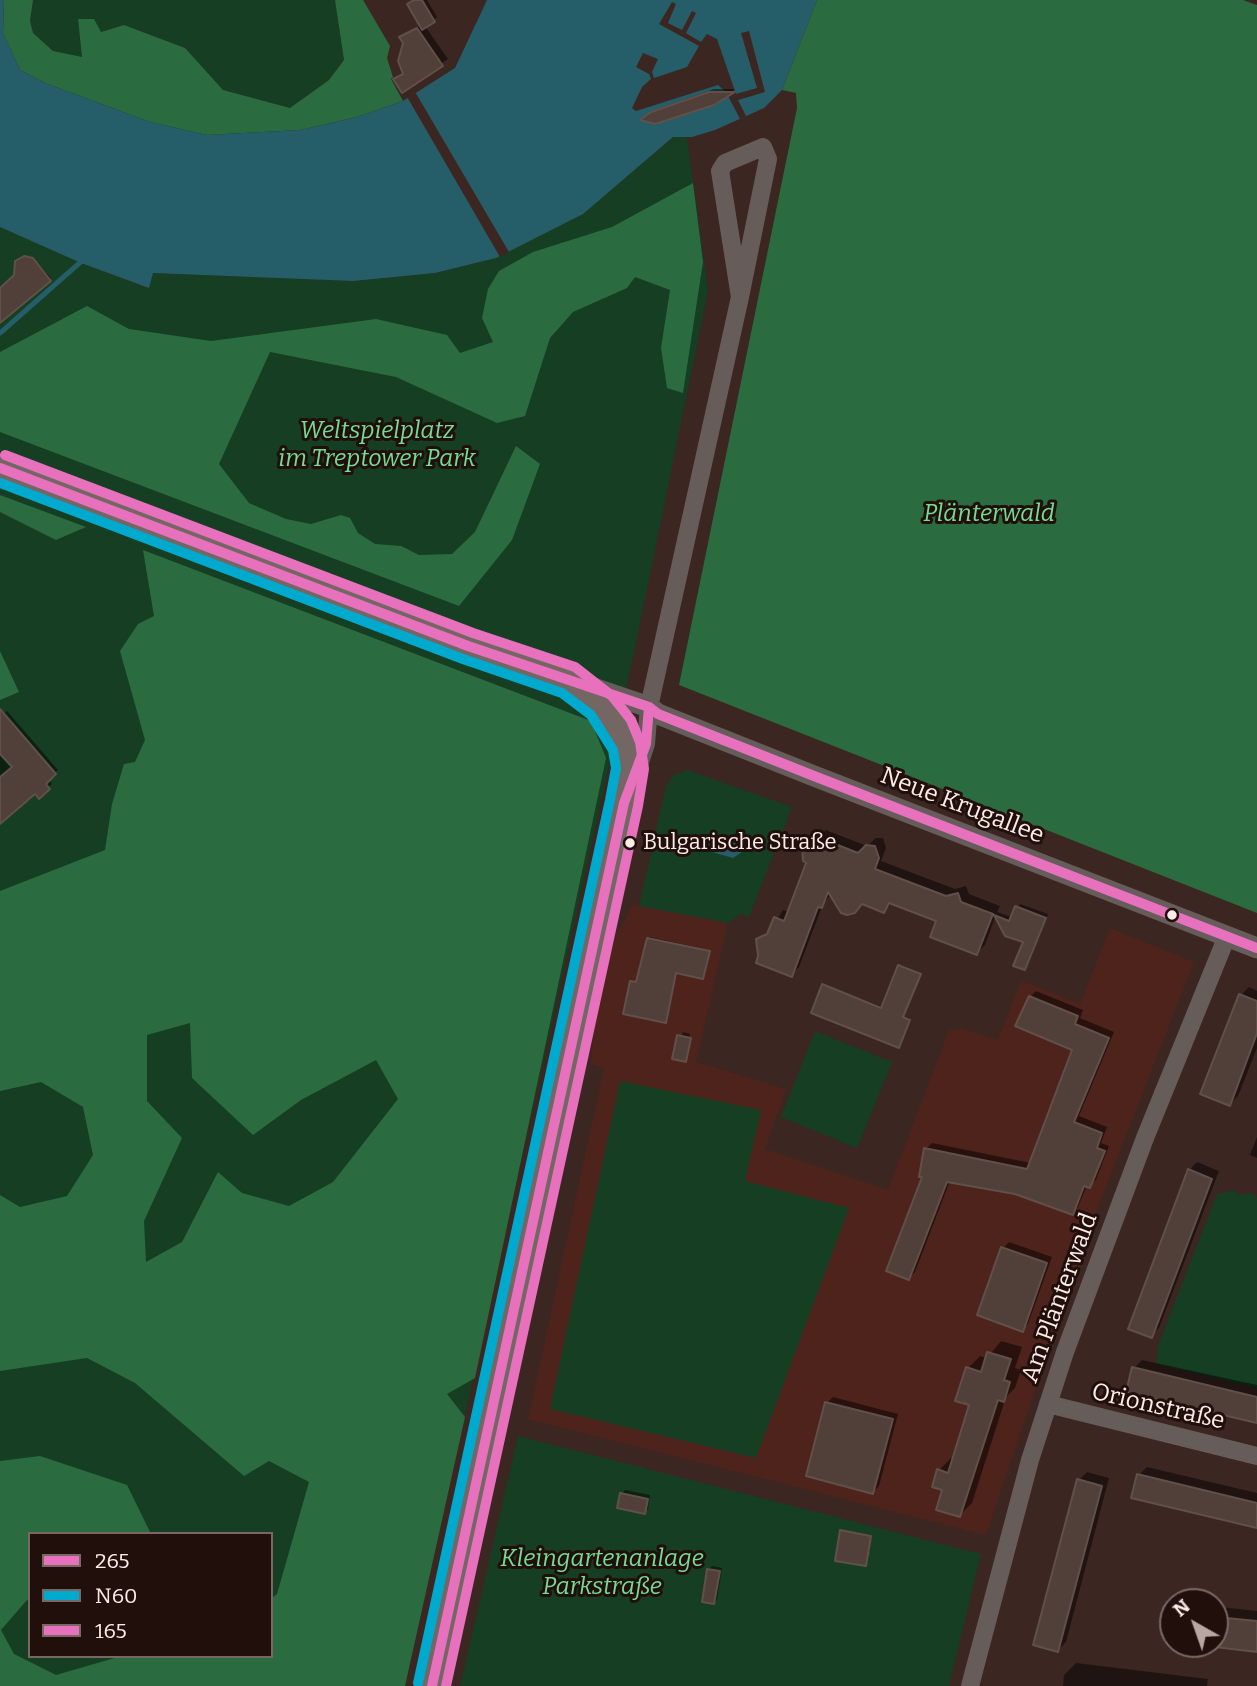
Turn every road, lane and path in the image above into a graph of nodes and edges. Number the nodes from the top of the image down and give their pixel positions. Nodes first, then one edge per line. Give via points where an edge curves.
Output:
1 (740, 297) junction
2 (0, 468) edge
3 (569, 680) junction
4 (649, 707) junction
5 (624, 803) junction
6 (1227, 936) junction
7 (1257, 948) edge
8 (1048, 1404) junction
9 (1257, 1456) edge
10 (432, 1686) edge
11 (970, 1686) edge

1 - 1 street via 768,159 763,147 725,163 720,171
1 - 4 street
2 - 3 main road
3 - 4 street, Neue Krugallee
3 - 5 main road via 601,705 623,737 630,768
4 - 5 street via 646,744
4 - 6 street, Neue Krugallee
5 - 10 main road
6 - 7 street, Neue Krugallee
6 - 8 street, Am Plänterwald via 1140,1151
8 - 9 street, Orionstraße
8 - 11 street, Am Plänterwald

